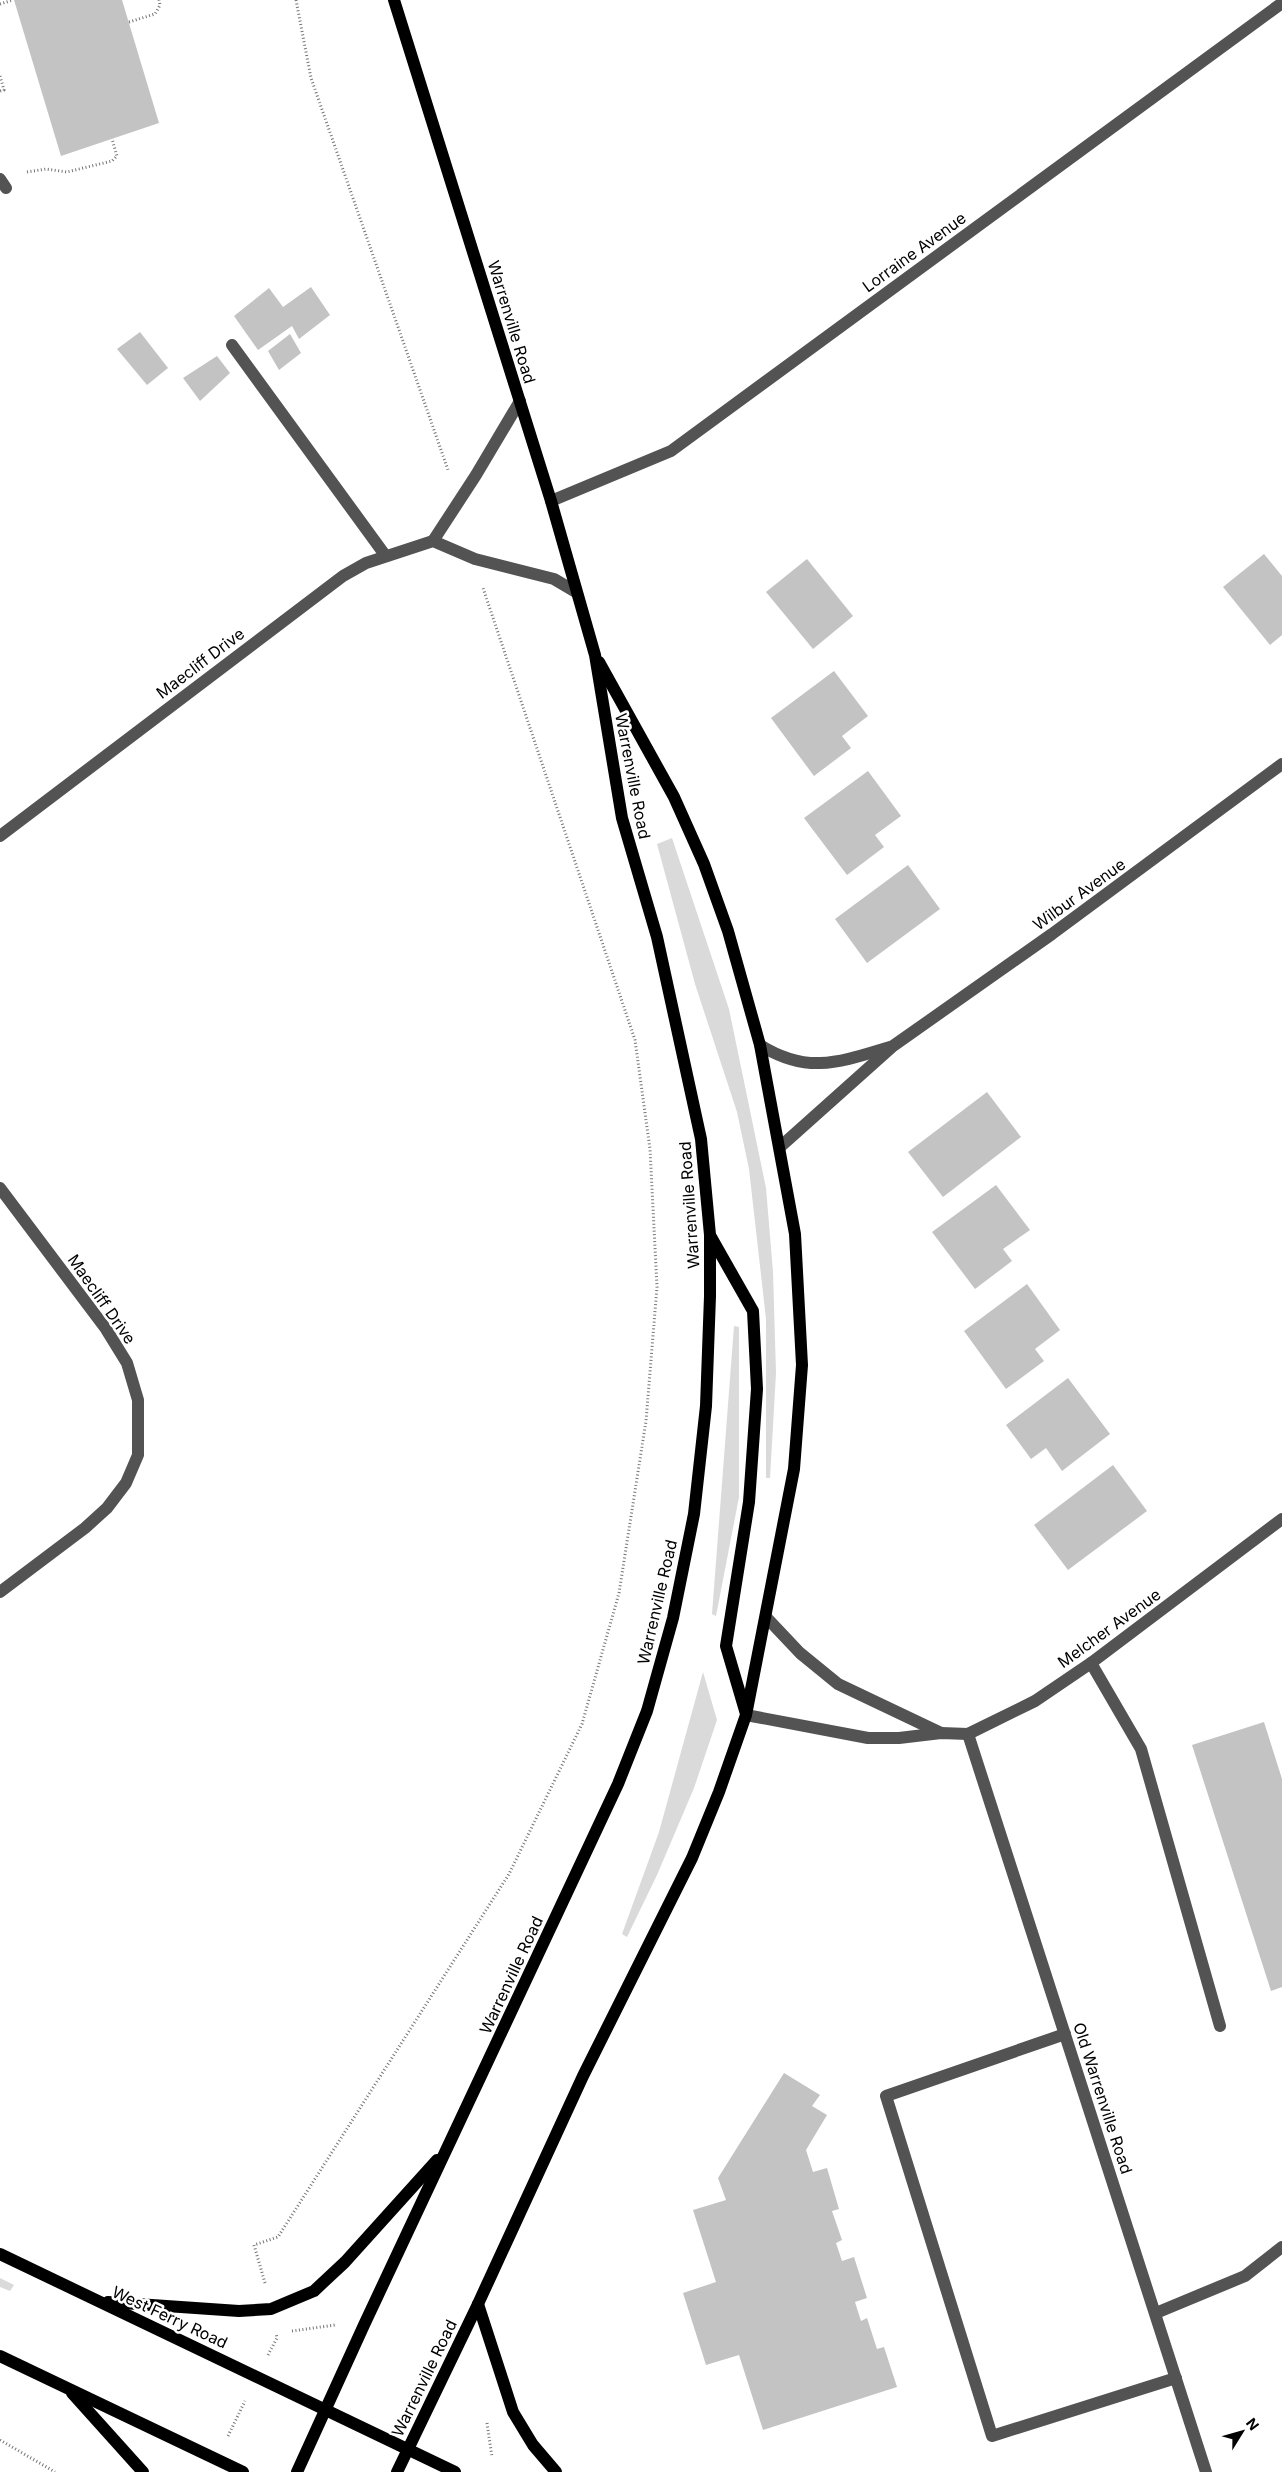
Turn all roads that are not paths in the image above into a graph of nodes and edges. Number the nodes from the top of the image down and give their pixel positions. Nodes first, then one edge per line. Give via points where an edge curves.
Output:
1 (394, 0) edge
2 (1282, 2) edge
3 (232, 345) dead end
4 (520, 401) junction
5 (551, 501) junction
6 (433, 542) junction
7 (385, 555) junction
8 (576, 592) junction
9 (595, 655) junction
10 (1282, 764) edge
11 (0, 836) edge
12 (760, 1045) junction
13 (892, 1046) junction
14 (780, 1147) junction
15 (0, 1188) edge
16 (710, 1235) junction
17 (1282, 1519) edge
18 (0, 1592) edge
19 (766, 1617) junction
20 (1091, 1663) junction
21 (746, 1715) junction
22 (941, 1733) junction
23 (968, 1734) junction
24 (1220, 2026) dead end
25 (1065, 2034) junction
26 (446, 2151) junction
27 (1282, 2247) edge
28 (0, 2254) edge
29 (99, 2302) junction
30 (478, 2304) junction
31 (1156, 2313) junction
32 (0, 2356) edge
33 (1176, 2378) junction
34 (69, 2389) junction
35 (327, 2410) junction
36 (407, 2450) junction
37 (143, 2472) edge
38 (243, 2472) edge
39 (297, 2472) edge
40 (397, 2472) edge
41 (455, 2472) edge
42 (556, 2472) edge
43 (1206, 2472) edge

1 - 4 main road, Warrenville Road
2 - 5 street, Lorraine Avenue via 671,451
3 - 7 street
4 - 5 main road, Warrenville Road
4 - 6 street
5 - 8 main road, Warrenville Road
6 - 7 street, Maecliff Drive
6 - 8 street via 475,560 554,579
7 - 11 street, Maecliff Drive via 343,576
8 - 9 main road, Warrenville Road
9 - 12 main road, Warrenville Road via 674,797 704,864 728,931
9 - 16 main road, Warrenville Road via 622,818 657,937 699,1129
10 - 13 street, Wilbur Avenue via 1052,934
12 - 13 street, Wilbur Avenue via 779,1057 806,1063 842,1062
12 - 14 main road, Warrenville Road
13 - 14 street, Wilbur Avenue
14 - 19 main road, Warrenville Road via 795,1234 802,1365 794,1469
15 - 18 street, Maecliff Drive via 106,1329 127,1363 138,1400 138,1455 126,1483 107,1508
16 - 21 main road via 753,1311 757,1389 749,1502 726,1646
16 - 26 main road, Warrenville Road via 706,1406 694,1514 673,1618 647,1711 618,1784
17 - 20 street, Melcher Avenue
19 - 21 main road, Warrenville Road
19 - 22 street, Melcher Avenue via 800,1653 838,1684
20 - 23 street, Melcher Avenue via 1035,1701
20 - 24 street via 1141,1749
21 - 22 street, Melcher Avenue via 868,1738
21 - 30 main road, Warrenville Road via 692,1858 583,2076
22 - 23 street, Melcher Avenue
23 - 25 street, Old Warrenville Road
25 - 31 street, Old Warrenville Road
25 - 33 street via 886,2096 992,2436
26 - 29 main road via 345,2262 314,2291 271,2309 239,2311
26 - 35 main road, Warrenville Road
27 - 31 street via 1245,2276
28 - 29 main road, West Ferry Road
29 - 35 main road, West Ferry Road
30 - 36 main road, Warrenville Road
30 - 42 main road via 513,2412 533,2445
31 - 33 street, Old Warrenville Road
32 - 34 main road
33 - 43 street, Old Warrenville Road
34 - 37 main road
34 - 38 main road
35 - 36 main road, Warrenville Road
35 - 39 main road
36 - 40 main road
36 - 41 main road, Warrenville Road

